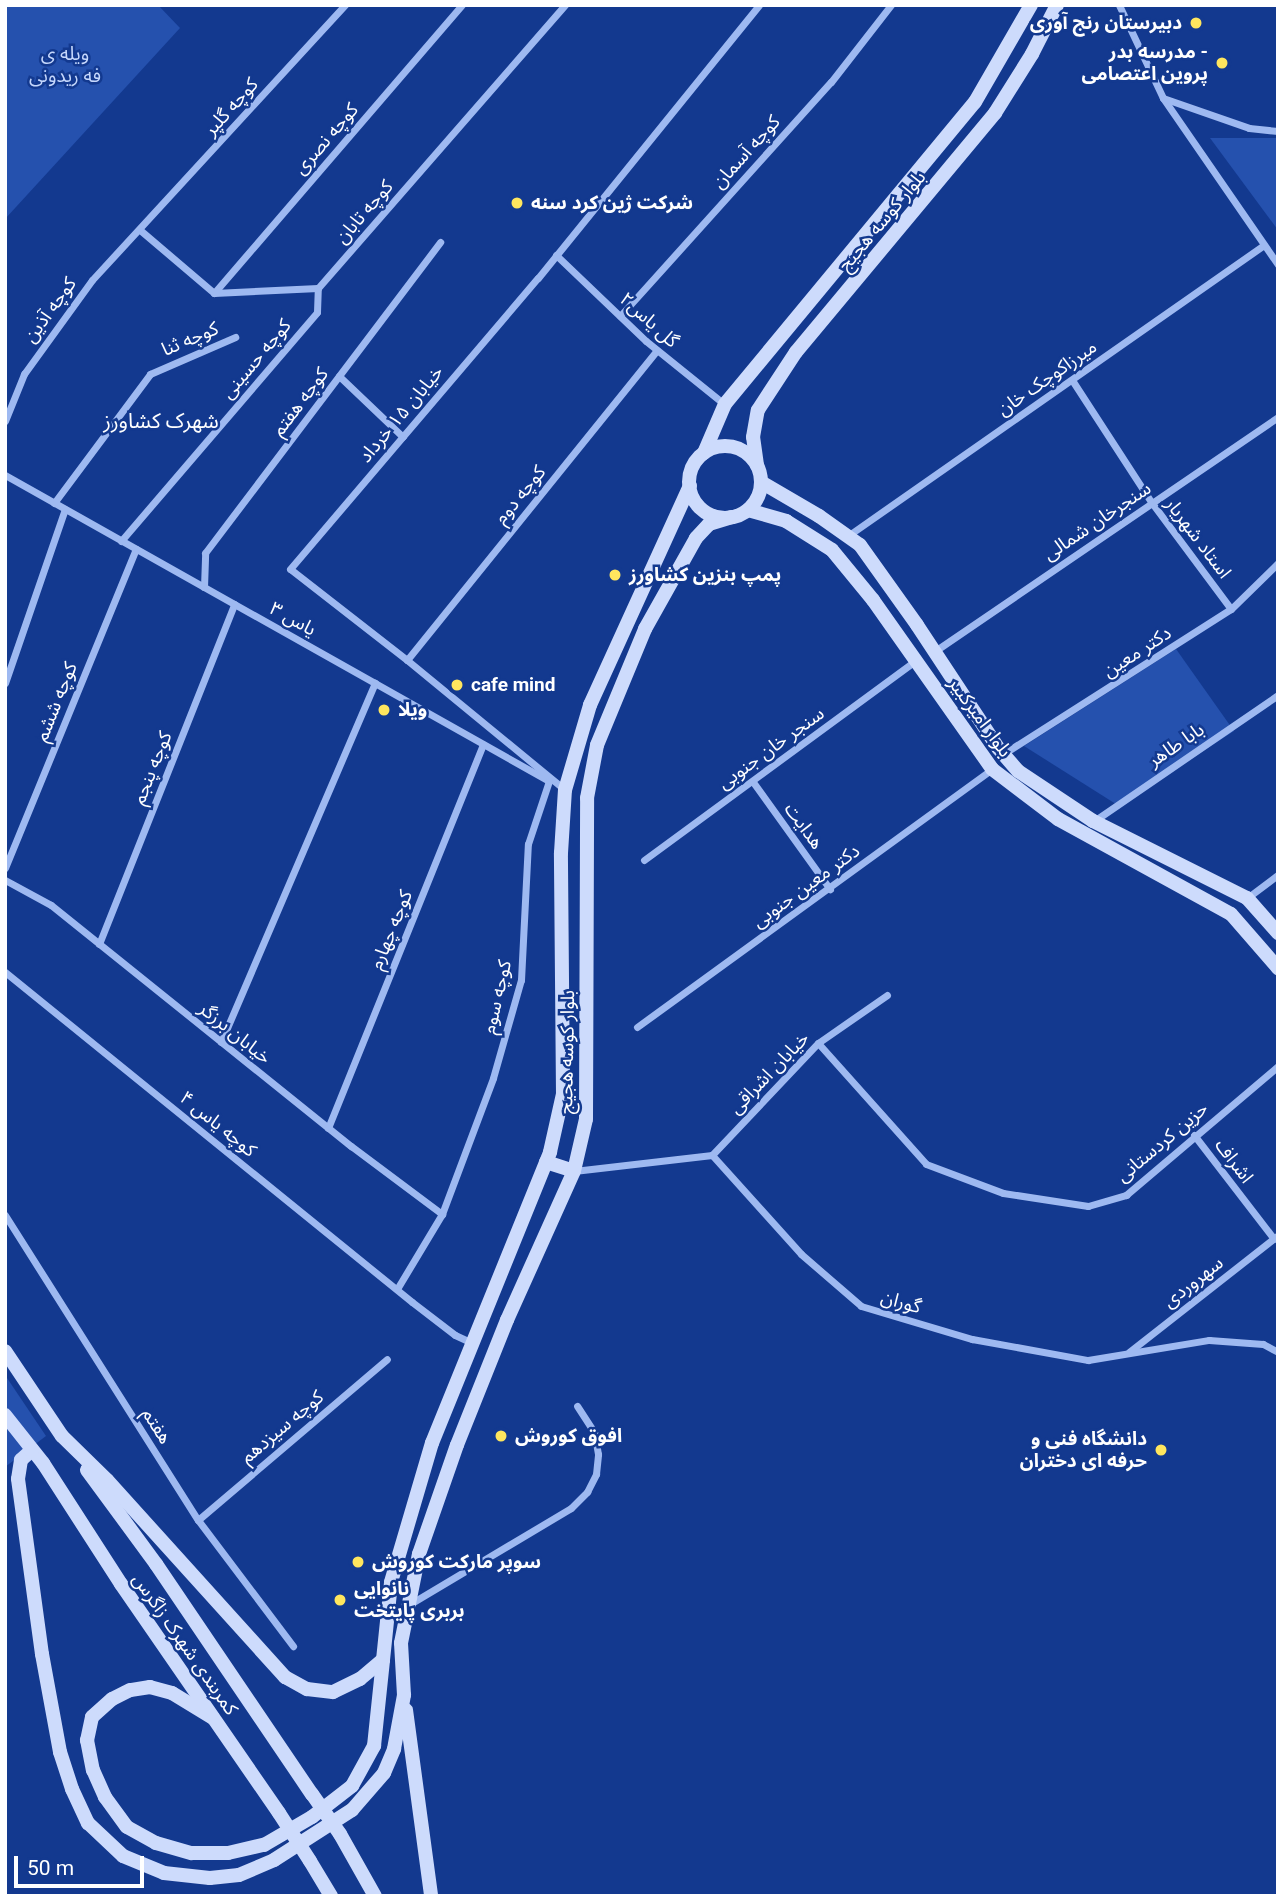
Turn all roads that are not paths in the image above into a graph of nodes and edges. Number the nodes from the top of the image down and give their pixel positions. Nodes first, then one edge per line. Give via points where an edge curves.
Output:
1 (345, 5) edge
2 (462, 5) edge
3 (565, 5) edge
4 (759, 5) edge
5 (891, 5) edge
6 (1031, 5) edge
7 (1057, 5) edge
8 (1119, 5) edge
9 (1163, 98) junction
10 (1278, 131) edge
11 (140, 230) junction
12 (440, 242) dead end
13 (1264, 245) junction
14 (556, 255) junction
15 (1278, 265) edge
16 (318, 288) junction
17 (214, 293) junction
18 (620, 316) junction
19 (235, 337) dead end
20 (657, 350) junction
21 (339, 376) junction
22 (1072, 380) junction
23 (725, 404) junction
24 (1278, 417) edge
25 (5, 421) edge
26 (403, 436) junction
27 (704, 453) junction
28 (757, 464) junction
29 (5, 475) edge
30 (761, 482) junction
31 (690, 486) junction
32 (54, 503) junction
33 (1152, 503) junction
34 (65, 509) junction
35 (748, 510) junction
36 (732, 517) junction
37 (848, 536) junction
38 (121, 541) junction
39 (136, 549) junction
40 (1278, 563) edge
41 (204, 587) junction
42 (234, 604) junction
43 (1231, 609) junction
44 (934, 651) junction
45 (407, 660) junction
46 (915, 661) junction
47 (5, 682) edge
48 (375, 683) junction
49 (1278, 695) edge
50 (483, 744) junction
51 (1003, 754) junction
52 (992, 769) junction
53 (549, 781) junction
54 (753, 782) junction
55 (565, 790) junction
56 (587, 798) junction
57 (1093, 821) junction
58 (644, 860) dead end
59 (5, 868) edge
60 (1278, 875) edge
61 (5, 880) edge
62 (830, 889) junction
63 (1247, 898) junction
64 (1231, 914) junction
65 (1278, 933) edge
66 (99, 944) junction
67 (1278, 968) edge
68 (5, 972) edge
69 (887, 995) dead end
70 (637, 1027) dead end
71 (222, 1042) junction
72 (818, 1043) junction
73 (1278, 1066) edge
74 (328, 1128) junction
75 (1195, 1135) junction
76 (712, 1155) junction
77 (546, 1162) junction
78 (575, 1171) junction
79 (442, 1214) junction
80 (5, 1215) edge
81 (1276, 1237) edge
82 (397, 1289) junction
83 (472, 1343) junction
84 (5, 1351) edge
85 (1278, 1352) edge
86 (1127, 1354) junction
87 (387, 1359) dead end
88 (577, 1406) dead end
89 (5, 1415) edge
90 (62, 1436) junction
91 (32, 1450) junction
92 (198, 1520) junction
93 (409, 1604) junction
94 (293, 1646) dead end
95 (383, 1660) junction
96 (404, 1695) junction
97 (213, 1718) junction
98 (331, 1896) edge
99 (375, 1896) edge
100 (431, 1896) edge

1 - 11 street, کوچه گلپر
2 - 17 street, کوچه نصری
3 - 16 street, کوچه تابان
4 - 14 street, خیابان ۱۵ خرداد
5 - 18 street, کوچه آسمان via 831,82
6 - 23 street, بلوار کوسه هجیج via 975,102
7 - 28 street, بلوار کوسه هجیج via 995,113 796,352 758,410 753,437
8 - 9 street
9 - 10 street via 1249,128
9 - 13 street
11 - 17 street
11 - 25 street, کوچه آذین via 92,280 24,374
12 - 21 street, کوچه هفتم
13 - 15 street
13 - 22 street, میرزاکوچک خان
14 - 18 street, گل یاس۲
14 - 26 street, خیابان ۱۵ خرداد
16 - 17 street
16 - 38 street, کوچه حسینی via 317,312
18 - 20 street, گل یاس۲
19 - 32 street, کوچه ثنا via 150,374
20 - 23 street, گل یاس۲
20 - 45 street, کوچه دوم
21 - 26 street
21 - 41 street, کوچه هفتم via 205,553
22 - 33 street, استاد شهریار
22 - 37 street, میرزاکوچک خان
23 - 27 street, بلوار کوسه هجیج
24 - 33 street, سنجرخان شمالی
26 - 45 street, خیابان ۱۵ خرداد via 290,569
27 - 28 street via 733,447
27 - 31 street via 692,467
28 - 30 street
29 - 32 street, یاس ۳
30 - 35 street
30 - 37 street, بلوار امیرکبیر
31 - 36 street via 704,511
31 - 55 street, بلوار کوسه هجیج via 590,705
32 - 34 street, یاس ۳
33 - 43 street, استاد شهریار
33 - 44 street, سنجرخان شمالی
34 - 38 street, یاس ۳
34 - 47 street
35 - 36 street
35 - 46 street, بلوار امیرکبیر via 786,521 832,550
36 - 56 street, بلوار کوسه هجیج via 709,524 696,538 646,629 597,745
37 - 44 street, بلوار امیرکبیر via 870,557
38 - 39 street, یاس ۳
39 - 41 street, یاس ۳
39 - 59 street, کوچه ششم
40 - 43 street, دکتر معین
41 - 42 street, یاس ۳
42 - 48 street, یاس ۳
42 - 66 street, کوچه پنجم
43 - 51 street, دکتر معین
44 - 51 street, بلوار امیرکبیر
45 - 55 street, خیابان ۱۵ خرداد
46 - 52 street, بلوار امیرکبیر
46 - 54 street, سنجر خان جنوبی
48 - 50 street, یاس ۳
48 - 71 street
49 - 57 street, بابا طاهر
50 - 53 street, یاس ۳
50 - 74 street, کوچه چهارم
51 - 57 street, بلوار امیرکبیر via 1018,772
52 - 62 street, دکتر معین جنوبی
52 - 64 street, بلوار امیرکبیر via 1058,819
53 - 55 street, یاس ۳
53 - 79 street, کوچه سوم via 528,844 521,980 493,1078
54 - 58 street, سنجر خان جنوبی
54 - 62 street, هدایت
55 - 56 street
55 - 77 street, بلوار کوسه هجیج via 561,853 563,1094
56 - 78 street, بلوار کوسه هجیج via 586,1119
57 - 63 street, بلوار امیرکبیر
60 - 63 street
61 - 66 street, خیابان برزگر via 51,905
62 - 70 street, دکتر معین جنوبی
63 - 64 street
63 - 65 street, بلوار امیرکبیر
64 - 67 street, بلوار امیرکبیر
66 - 71 street, خیابان برزگر
68 - 82 street, کوچه یاس ۴
69 - 72 street, خیابان اشراقی
71 - 74 street, خیابان برزگر
72 - 75 street, حزین کردستانی via 926,1164 1003,1193 1088,1206 1126,1195
72 - 76 street, خیابان اشراقی
73 - 75 street, حزین کردستانی
74 - 79 street, خیابان برزگر
75 - 81 street, اشراف
76 - 78 street
76 - 86 street, گوران via 801,1254 861,1306 972,1339 1088,1360
77 - 78 street
77 - 83 street, بلوار کوسه هجیج
78 - 93 street, بلوار کوسه هجیج via 507,1320 457,1445 419,1554
79 - 82 street, کوچه سوم
80 - 92 street, هفتم
81 - 86 street, سهروردی
82 - 83 street, کوچه یاس ۴
83 - 95 street, بلوار کوسه هجیج via 432,1443 391,1582
84 - 90 street, کمربندی شهرک زاگرس
85 - 86 street, گوران via 1263,1344 1209,1340
87 - 92 street, کوچه سیزدهم
88 - 93 street via 594,1432 598,1454 596,1474 587,1492 571,1508
89 - 91 street, کمربندی شهرک زاگرس
90 - 95 street, کمربندی شهرک زاگرس via 285,1677 307,1689 333,1692 360,1679
90 - 99 street, کمربندی شهرک زاگرس, bridge via 156,1564 340,1834
91 - 96 street via 21,1461 18,1479 60,1752 88,1823 124,1856 164,1873 210,1878 239,1875 274,1860 352,1810 384,1773 394,1749
91 - 97 street, کمربندی شهرک زاگرس
92 - 94 street, هفتم
93 - 96 street, بلوار کوسه هجیج via 401,1643
95 - 97 street via 374,1746 352,1786 312,1816 264,1845 228,1853 192,1853 156,1843 127,1827 104,1797 93,1770 87,1740 92,1717 112,1699 150,1687 172,1693
96 - 100 street
97 - 98 street, کمربندی شهرک زاگرس, bridge

